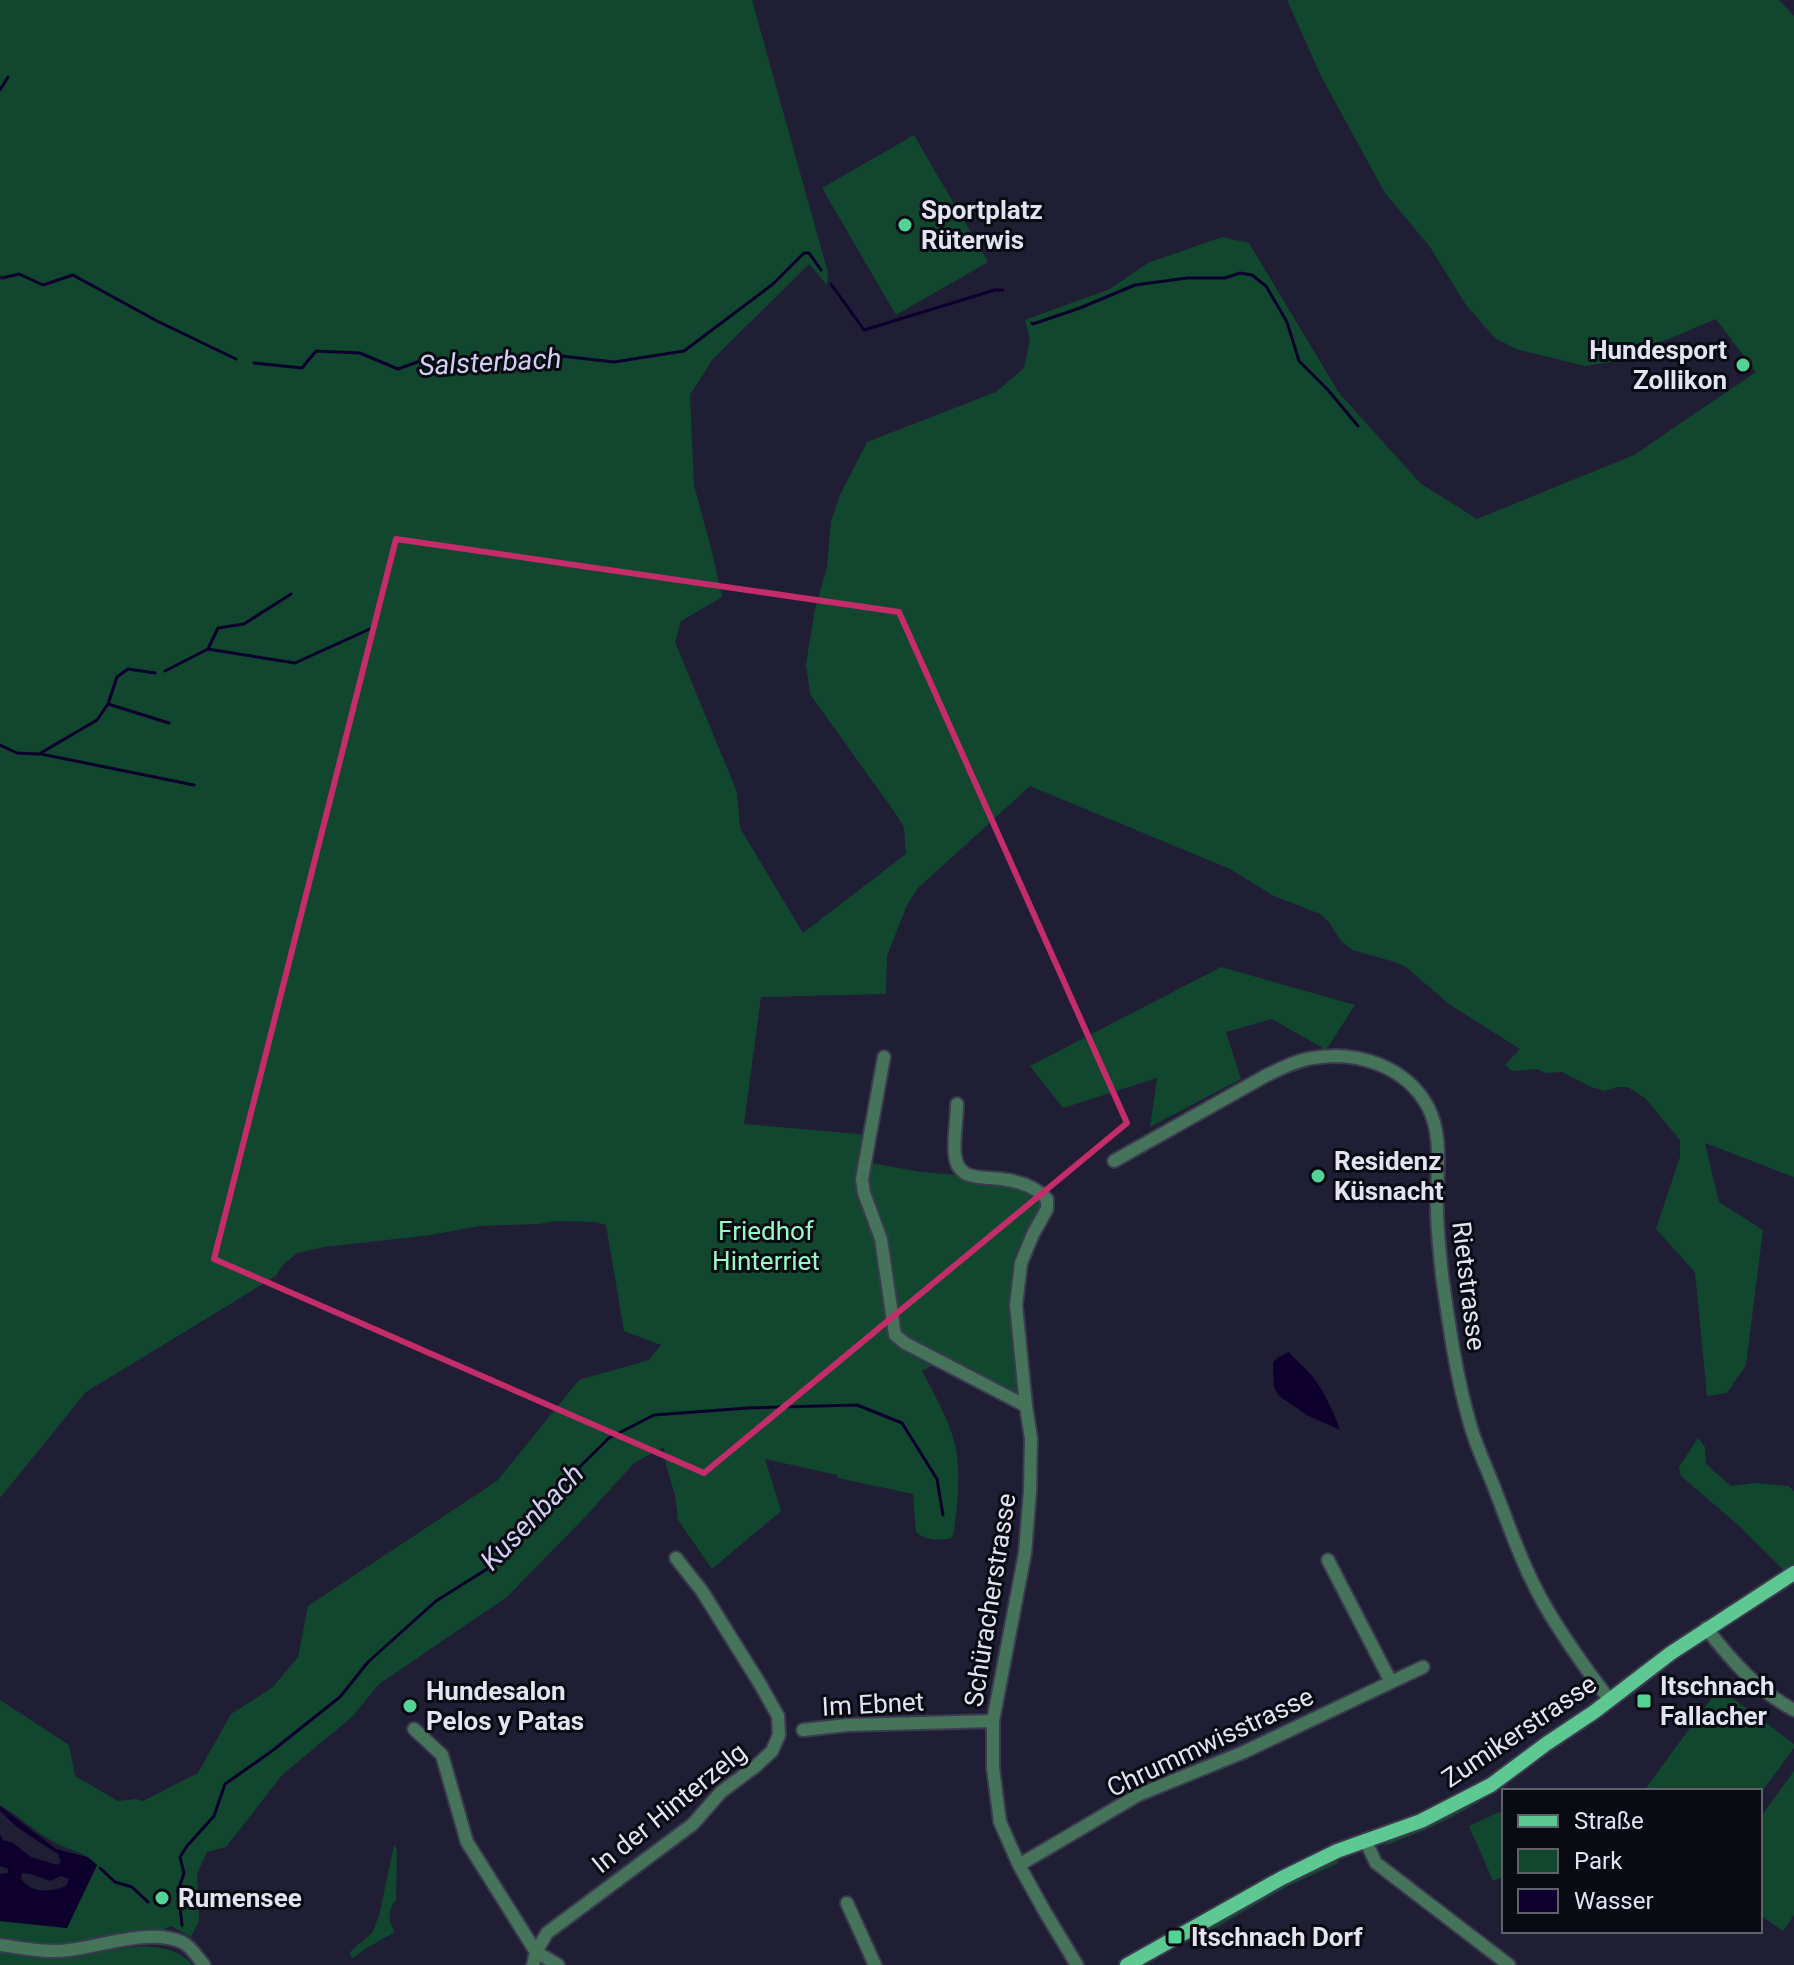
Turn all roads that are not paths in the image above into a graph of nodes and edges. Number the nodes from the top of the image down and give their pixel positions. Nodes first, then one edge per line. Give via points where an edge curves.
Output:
1 (884, 1057) dead end
2 (957, 1104) dead end
3 (1114, 1161) dead end
4 (1026, 1406) junction
5 (676, 1558) dead end
6 (1328, 1560) dead end
7 (1794, 1573) edge
8 (1706, 1628) junction
9 (1423, 1667) dead end
10 (1391, 1682) junction
11 (1609, 1699) junction
12 (1794, 1710) edge
13 (993, 1721) junction
14 (414, 1729) dead end
15 (803, 1730) dead end
16 (1366, 1842) junction
17 (1019, 1865) junction
18 (847, 1903) dead end
19 (0, 1945) edge
20 (535, 1959) edge
21 (204, 1965) edge
22 (558, 1965) edge
23 (875, 1965) edge
24 (1077, 1965) edge
25 (1127, 1965) edge
26 (1509, 1965) edge

1 - 4 street via 862,1179 881,1239 895,1335
2 - 4 street, Schüracherstrasse via 955,1157 960,1168 976,1178 1029,1185 1047,1199 1021,1263 1016,1305
3 - 11 street, Rietstrasse via 1267,1075 1311,1058 1333,1055 1375,1062 1417,1091 1434,1121 1438,1143 1442,1274 1470,1426 1534,1585
4 - 13 street, Schüracherstrasse via 1031,1438 1025,1553
5 - 20 street, In der Hinterzelg via 760,1684 778,1716 779,1735 772,1751 721,1792 693,1824 547,1933
6 - 10 street
7 - 8 main road, Zumikerstrasse
8 - 11 main road, Zumikerstrasse
8 - 12 street via 1756,1684
9 - 10 street, Chrummwisstrasse
10 - 17 street, Chrummwisstrasse via 1138,1795
11 - 16 main road, Zumikerstrasse via 1491,1785
13 - 15 street, Im Ebnet
13 - 17 street, Schüracherstrasse via 1000,1822
14 - 20 street via 442,1755 467,1842
16 - 25 main road, Zumikerstrasse via 1282,1878
16 - 26 street via 1376,1863
17 - 24 street, Schüracherstrasse
18 - 23 street
19 - 21 street via 55,1951 164,1938 191,1948
20 - 22 street

